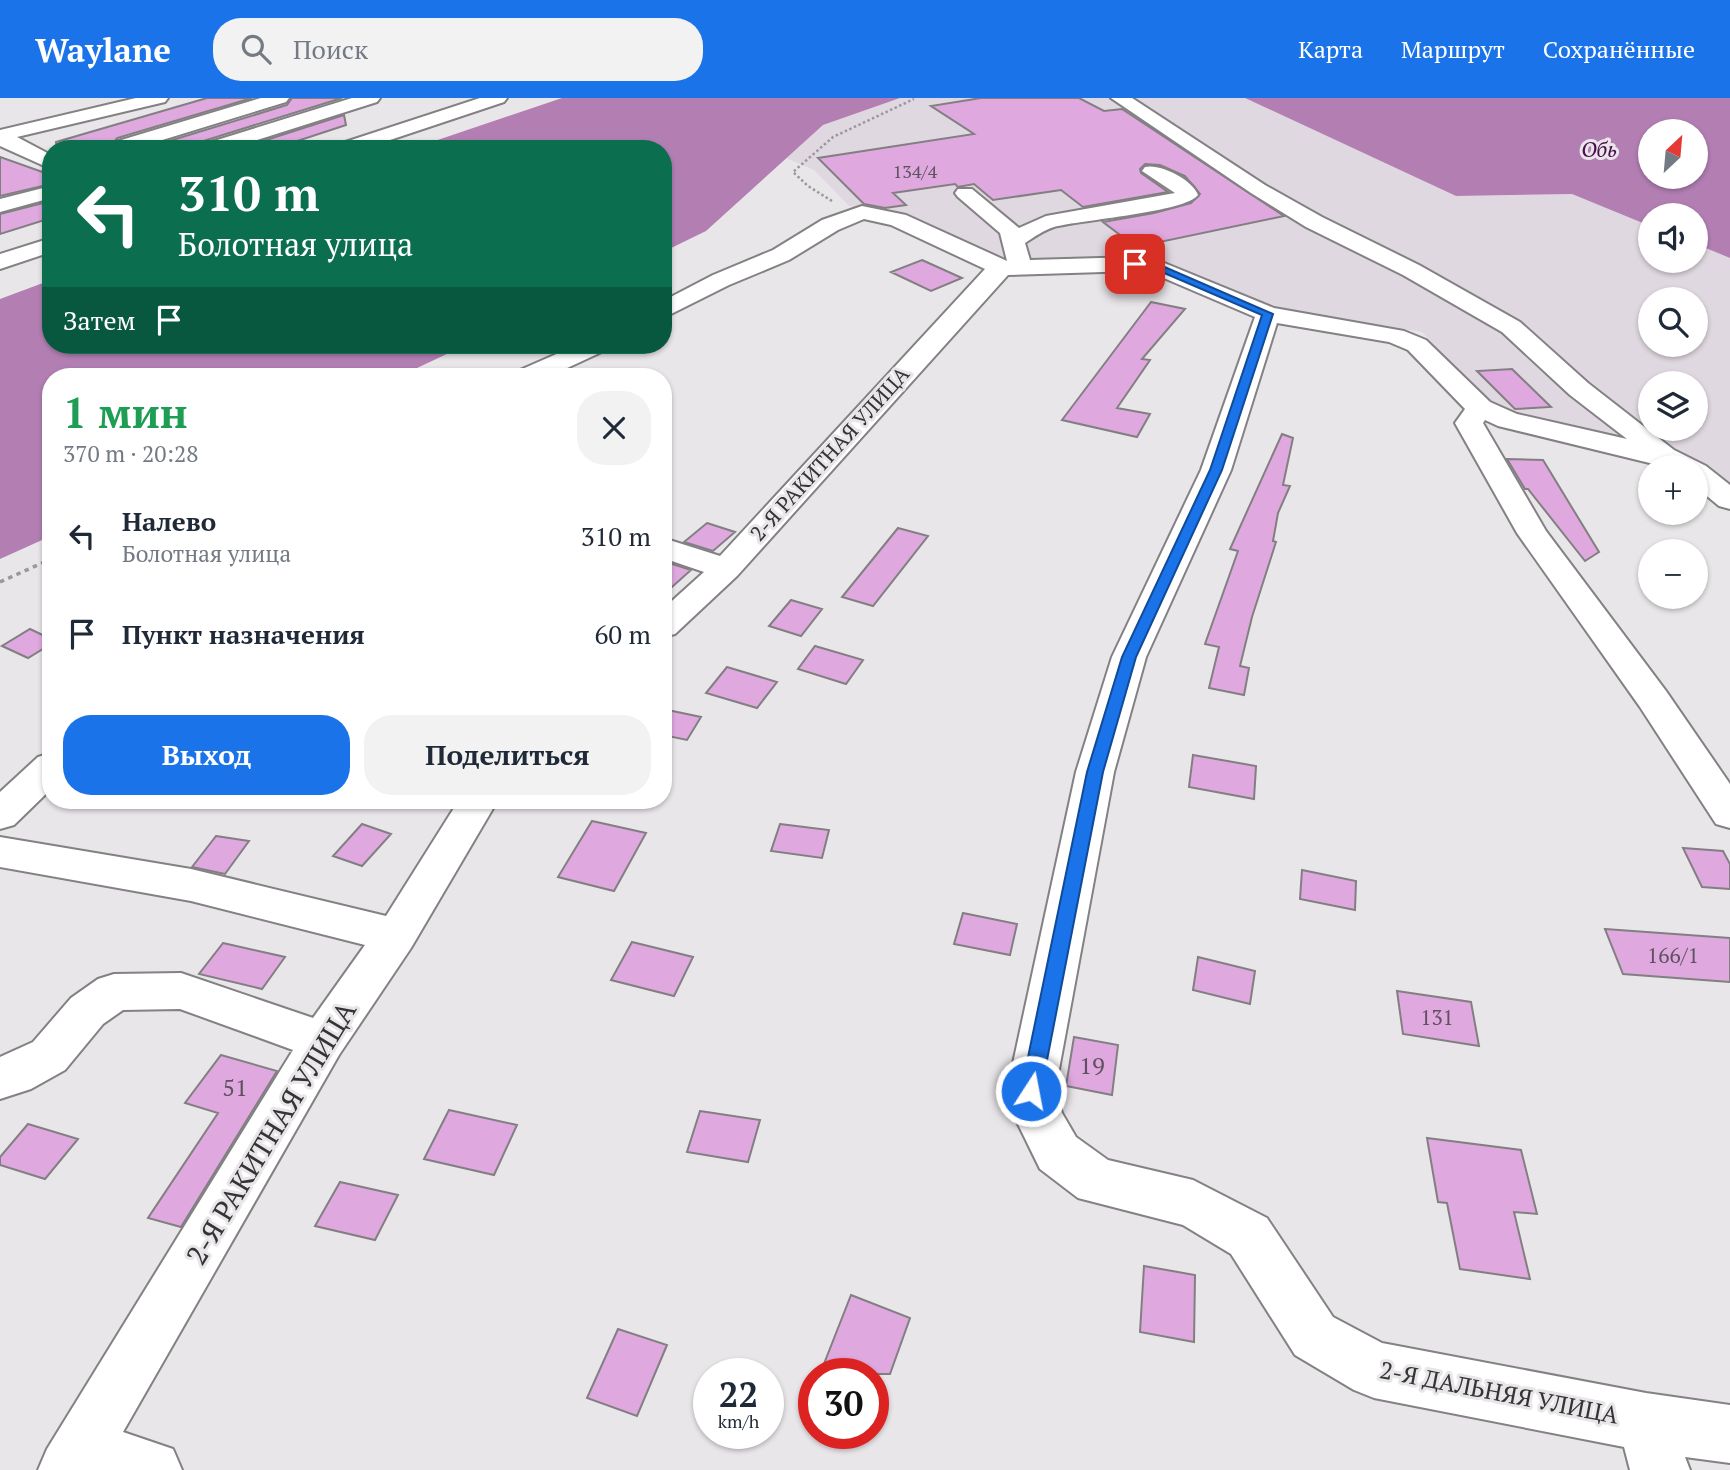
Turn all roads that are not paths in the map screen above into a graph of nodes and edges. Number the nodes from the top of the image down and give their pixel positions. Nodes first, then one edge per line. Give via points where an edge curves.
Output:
1 (159, 98) edge
2 (280, 98) edge
3 (370, 98) edge
4 (452, 98) edge
5 (498, 98) edge
6 (1120, 98) edge
7 (69, 114) junction
8 (5, 136) edge
9 (114, 140) edge
10 (125, 140) edge
11 (237, 140) edge
12 (326, 140) edge
13 (370, 140) edge
14 (42, 159) edge
15 (1152, 171) dead end
16 (965, 193) dead end
17 (42, 194) edge
18 (0, 206) edge
19 (1013, 240) junction
20 (42, 248) edge
21 (0, 262) edge
22 (1005, 270) junction
23 (672, 306) edge
24 (1268, 314) junction
25 (577, 354) edge
26 (547, 368) edge
27 (1480, 408) junction
28 (1643, 455) edge
29 (1670, 455) edge
30 (1708, 483) edge
31 (1730, 500) edge
32 (672, 550) edge
33 (726, 569) junction
34 (672, 618) edge
35 (42, 775) edge
36 (474, 809) edge
37 (1730, 814) edge
38 (0, 815) edge
39 (0, 852) edge
40 (396, 936) junction
41 (323, 1041) junction
42 (0, 1078) edge
43 (1730, 1434) edge
44 (1653, 1446) edge
45 (75, 1460) edge
46 (152, 1470) edge

1 - 7 street
2 - 10 street
3 - 11 street
4 - 12 street
5 - 13 street
6 - 29 street via 1314,222 1412,270 1511,327 1579,389
7 - 8 street
7 - 9 street
8 - 14 street via 3,140
15 - 19 street via 1188,195 1046,222
16 - 19 street via 1010,230
17 - 18 street
19 - 22 street
20 - 21 street
22 - 23 street via 898,220 862,212
22 - 24 street via 1157,267
22 - 33 street, 2-Я РАКИТНАЯ УЛИЦА
24 - 27 street via 1395,336 1417,345
24 - 44 street, 2-Я ДАЛЬНЯЯ УЛИЦА via 1216,470 1129,657 1095,772 1031,1091 1040,1120 1058,1153 1096,1181 1193,1204 1249,1236 1314,1336 1374,1370
25 - 26 street
27 - 28 street via 1508,420
27 - 37 street via 1469,423 1532,533
30 - 31 street
32 - 33 street
33 - 34 street, 2-Я РАКИТНАЯ УЛИЦА
35 - 38 street
36 - 40 street, 2-Я РАКИТНАЯ УЛИЦА
39 - 40 street via 191,885
40 - 41 street, 2-Я РАКИТНАЯ УЛИЦА
41 - 42 street via 181,991 114,992 87,1011 48,1056
41 - 45 street, 2-Я РАКИТНАЯ УЛИЦА
43 - 44 street, 2-Я ДАЛЬНЯЯ УЛИЦА
45 - 46 street

